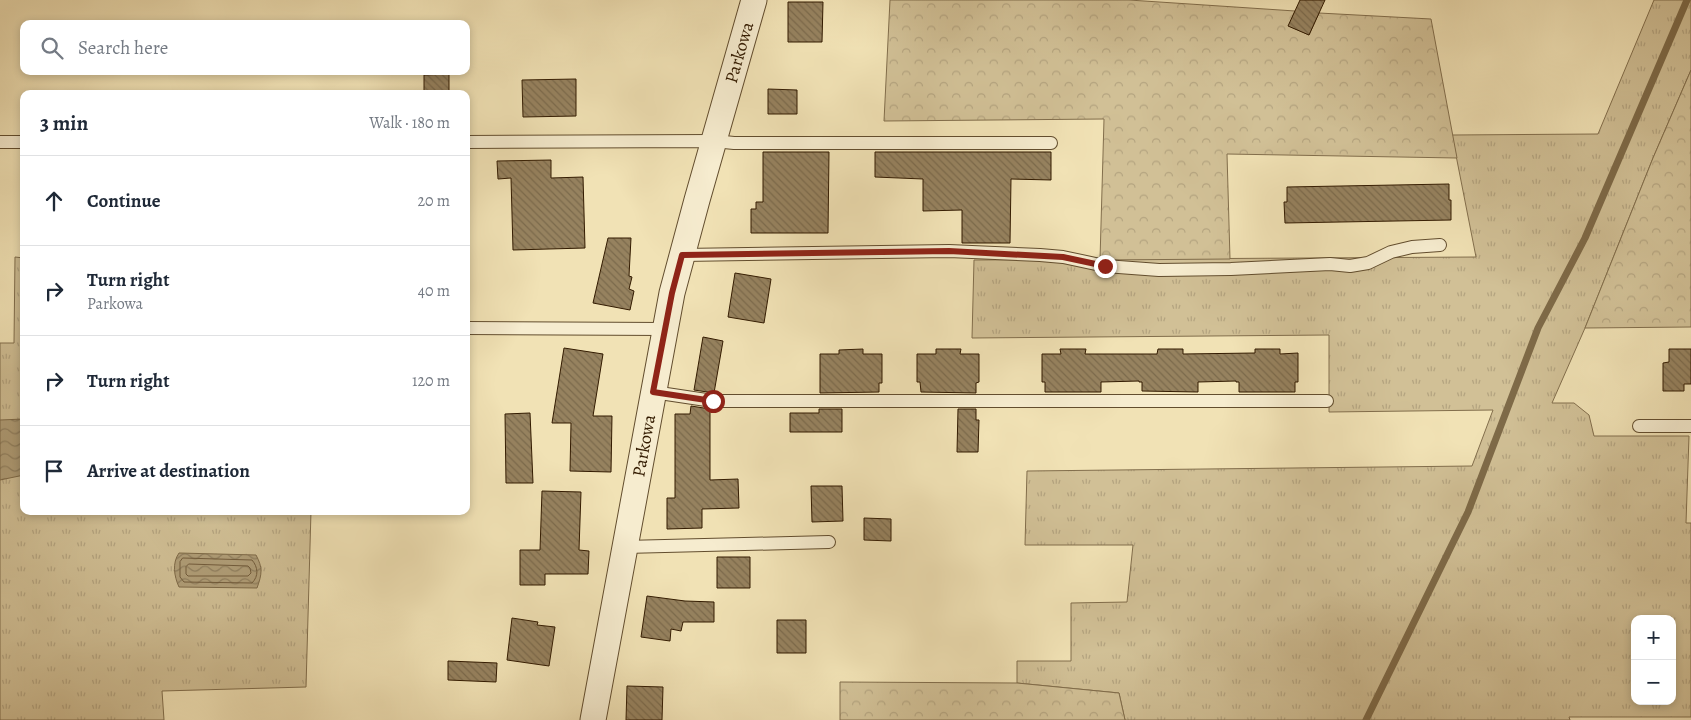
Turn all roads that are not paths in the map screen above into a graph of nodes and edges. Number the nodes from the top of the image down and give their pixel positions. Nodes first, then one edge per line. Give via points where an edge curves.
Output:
1 (754, 0) edge
2 (714, 141) junction
3 (0, 142) edge
4 (20, 142) edge
5 (470, 142) edge
6 (1052, 143) dead end
7 (1440, 245) dead end
8 (682, 255) junction
9 (470, 328) edge
10 (665, 329) junction
11 (653, 392) junction
12 (1327, 401) dead end
13 (1639, 426) dead end
14 (1691, 426) edge
15 (828, 542) dead end
16 (625, 547) junction
17 (593, 720) edge

1 - 2 street, Parkowa
2 - 5 lane
2 - 6 lane via 734,144
2 - 8 street, Parkowa
3 - 4 lane
7 - 8 lane via 1412,247 1350,266 1160,270 1105,266 1063,257 949,251
8 - 10 street, Parkowa
9 - 10 lane
10 - 11 street, Parkowa
11 - 12 lane via 713,401
11 - 16 street, Parkowa
13 - 14 lane
15 - 16 lane
16 - 17 street, Parkowa

